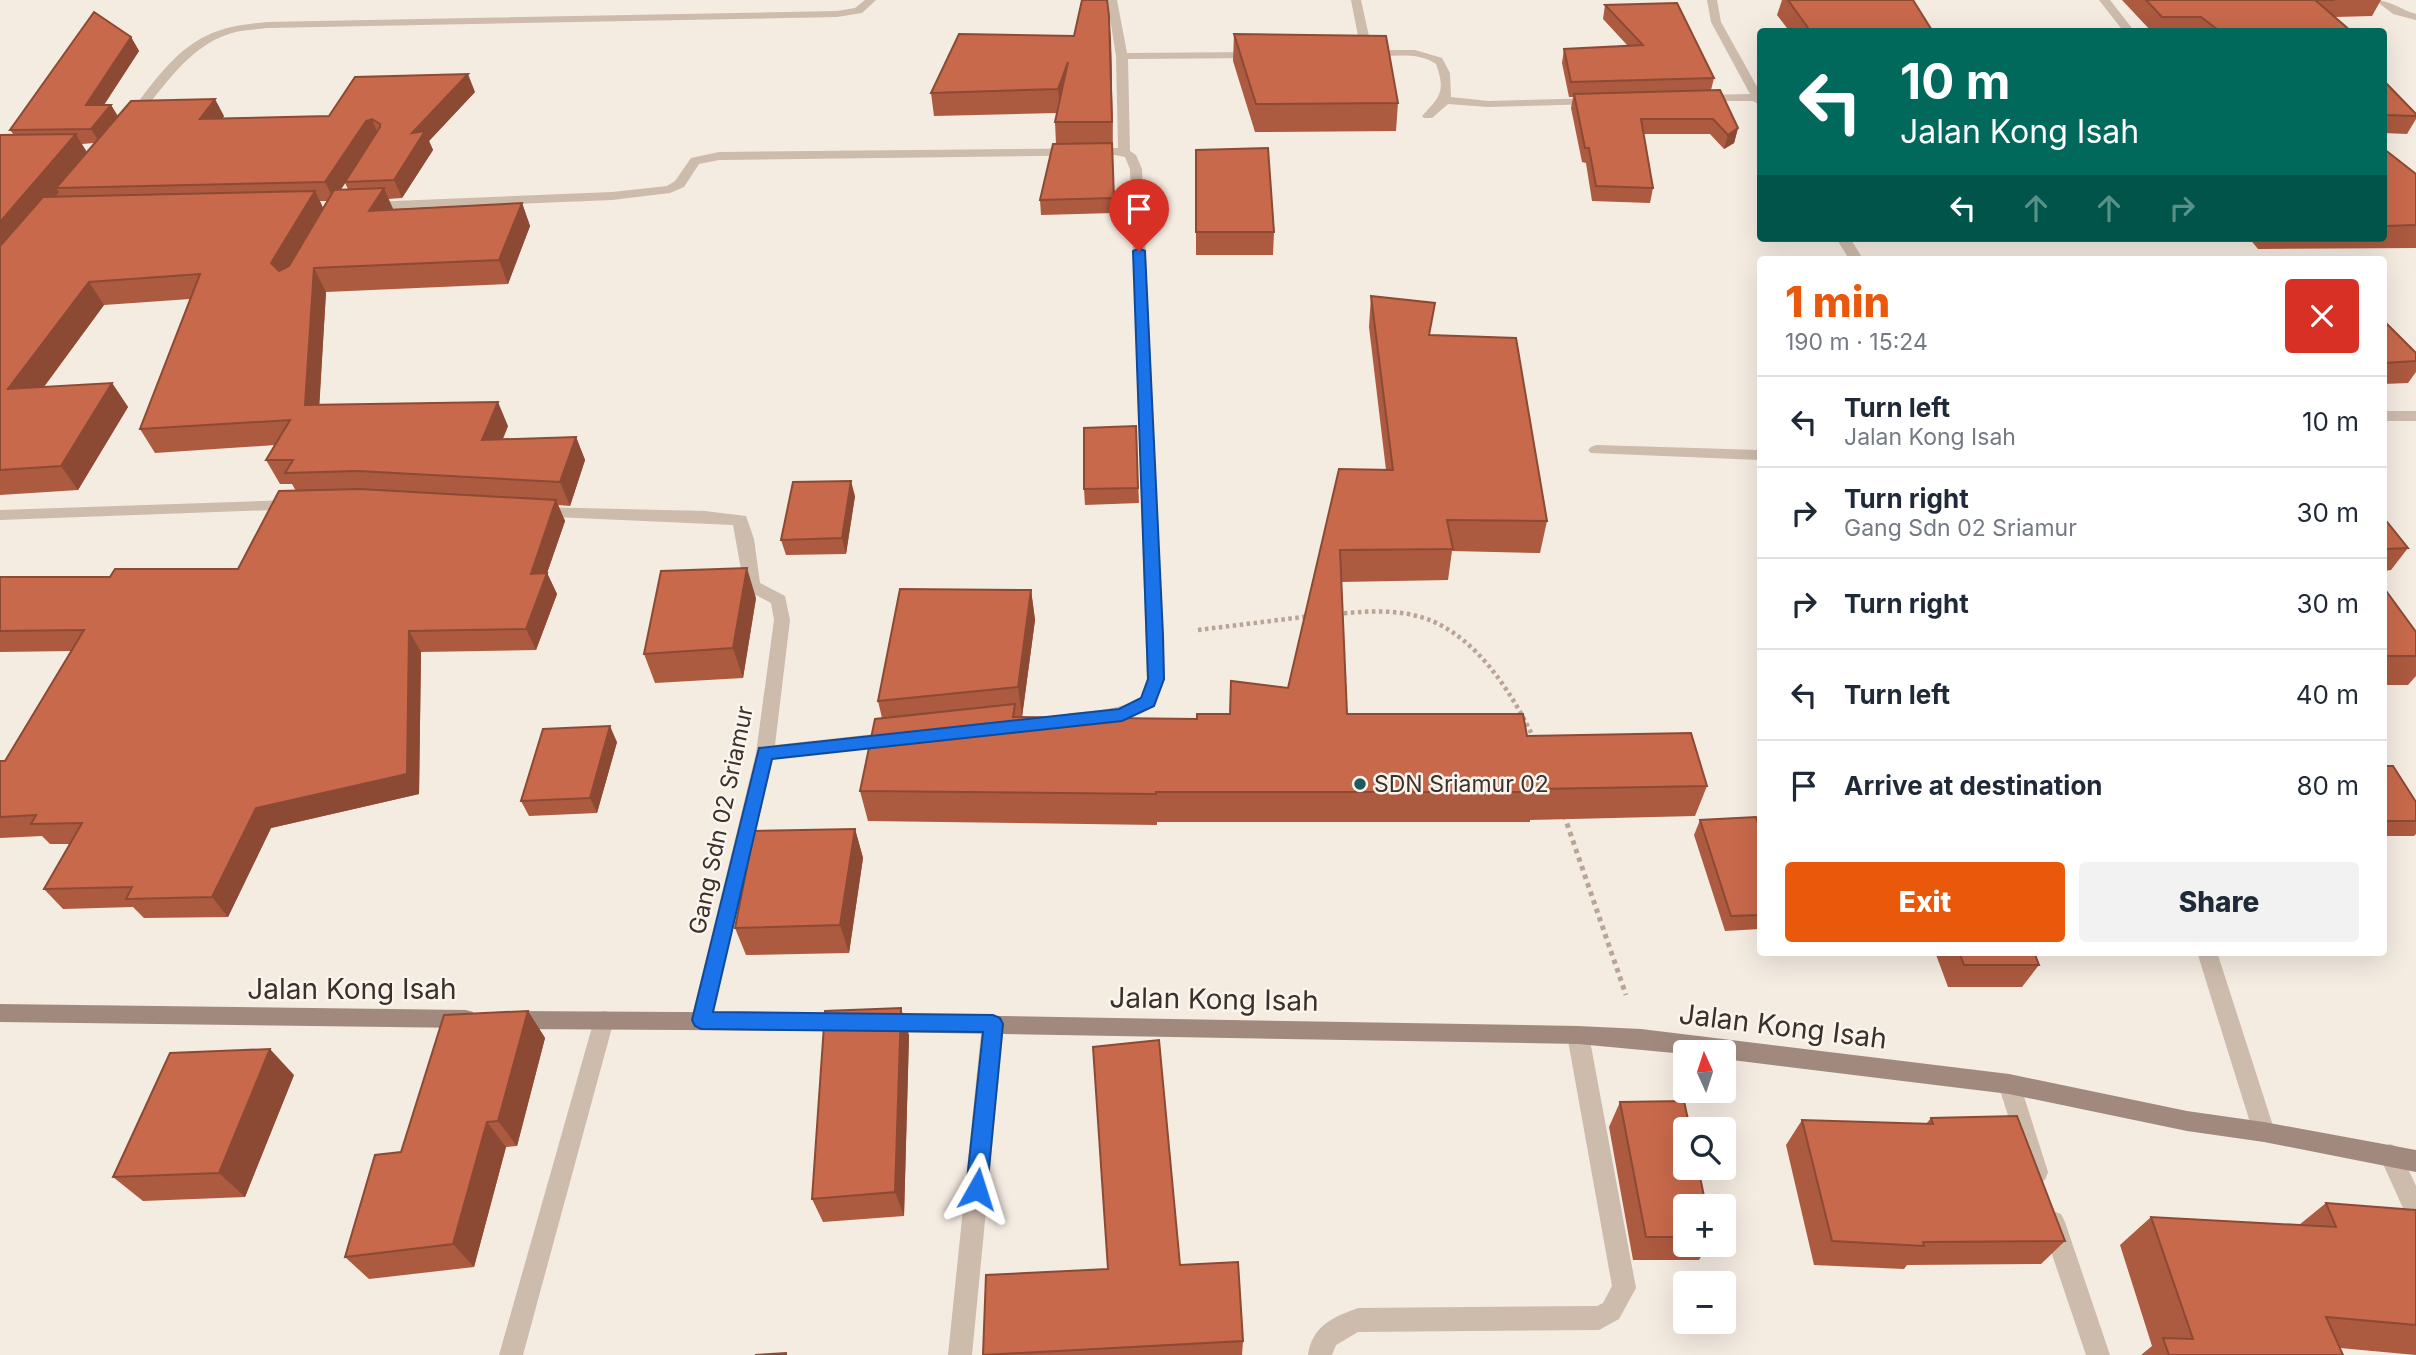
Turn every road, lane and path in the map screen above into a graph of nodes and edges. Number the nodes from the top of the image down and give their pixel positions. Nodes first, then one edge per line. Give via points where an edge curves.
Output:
1 (870, 0) edge
2 (1112, 0) edge
3 (1356, 0) edge
4 (1712, 0) edge
5 (2104, 0) edge
6 (2380, 0) edge
7 (2416, 17) edge
8 (2127, 28) edge
9 (1273, 55) edge
10 (1122, 56) junction
11 (1757, 95) edge
12 (1689, 99) edge
13 (1757, 99) edge
14 (1446, 100) junction
15 (1607, 101) edge
16 (1428, 117) dead end
17 (122, 130) edge
18 (1124, 153) junction
19 (352, 206) edge
20 (2387, 416) edge
21 (2416, 416) edge
22 (1596, 450) dead end
23 (1757, 455) edge
24 (316, 504) edge
25 (516, 511) edge
26 (0, 515) edge
27 (1331, 614) edge
28 (1318, 615) edge
29 (1155, 635) junction
30 (1053, 722) edge
31 (902, 738) edge
32 (1536, 742) edge
33 (765, 753) junction
34 (1559, 802) edge
35 (2208, 956) edge
36 (0, 1013) edge
37 (604, 1020) junction
38 (701, 1020) junction
39 (993, 1024) junction
40 (1578, 1035) junction
41 (1641, 1039) junction
42 (2009, 1084) junction
43 (2264, 1132) junction
44 (2390, 1155) junction
45 (2416, 1161) edge
46 (2416, 1211) edge
47 (511, 1355) edge
48 (960, 1355) edge
49 (1320, 1355) edge
50 (2098, 1355) edge

1 - 17 street via 858,11 837,14 243,28 222,32 182,58
2 - 10 street
3 - 14 street via 1361,54 1437,59 1443,66
4 - 11 street via 1716,22
5 - 8 street
6 - 7 street via 2397,12
9 - 10 street
10 - 18 street
12 - 13 street
14 - 15 street via 1488,104
14 - 16 street
18 - 19 street via 719,156 695,161 680,184 670,189 612,196
18 - 29 street via 1134,160 1136,169
20 - 21 street
22 - 23 street
24 - 26 street
25 - 33 street, Gang Sdn 02 Sriamur via 740,520 752,586 779,600 782,620
27 - 32 path via 1397,614 1427,619 1447,631 1511,696
28 - 29 path
29 - 30 street via 1156,679 1148,702 1122,715
31 - 33 street
33 - 38 street, Gang Sdn 02 Sriamur
34 - 41 path
35 - 43 street
36 - 37 street, Jalan Kong Isah
37 - 38 street, Jalan Kong Isah
37 - 47 street
38 - 39 street, Jalan Kong Isah
39 - 40 street, Jalan Kong Isah
39 - 48 street
40 - 41 street, Jalan Kong Isah
40 - 49 street via 1624,1288 1611,1311 1599,1318 1358,1320 1331,1332
41 - 42 street, Jalan Kong Isah
42 - 43 street, Jalan Kong Isah
42 - 50 street
43 - 44 street, Jalan Kong Isah
44 - 45 street, Jalan Kong Isah
44 - 46 street

